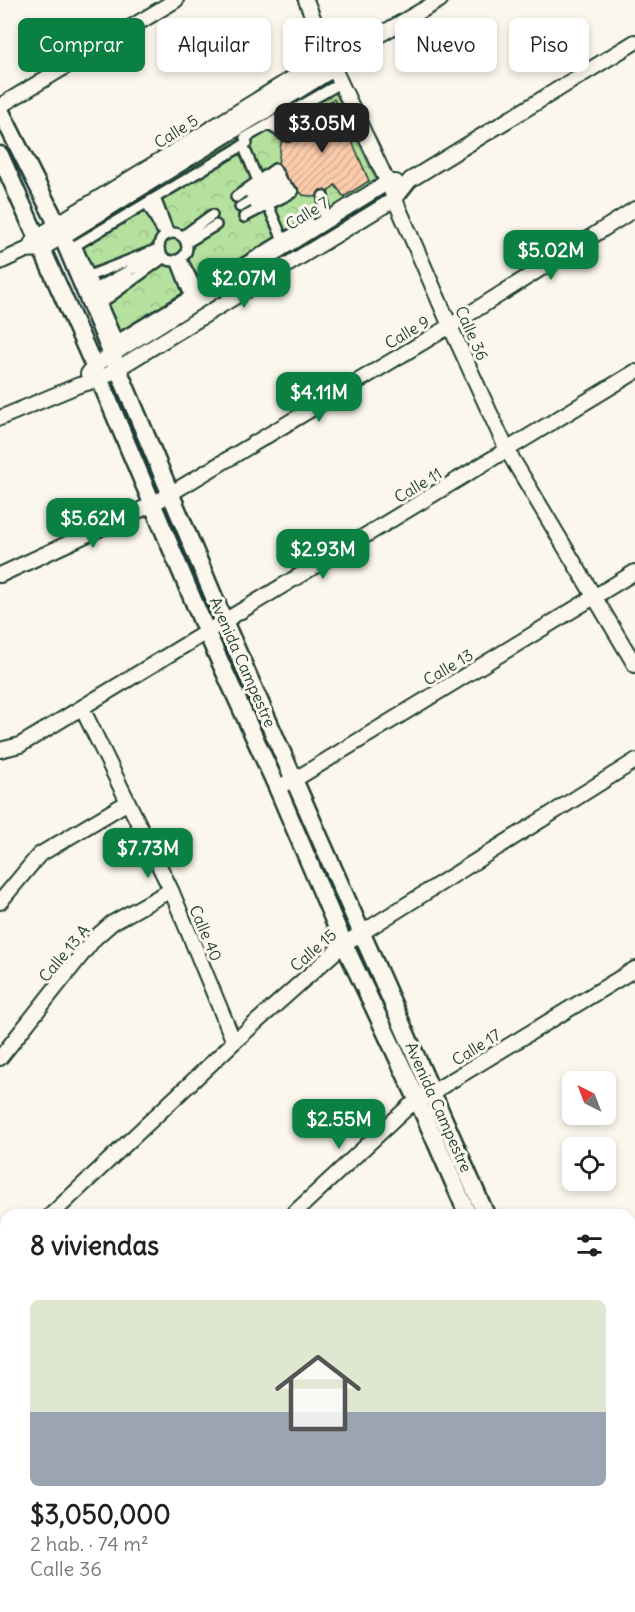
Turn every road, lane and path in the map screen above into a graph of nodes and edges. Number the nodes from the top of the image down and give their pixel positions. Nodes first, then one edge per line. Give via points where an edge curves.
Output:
1 (176, 0) edge
2 (306, 0) edge
3 (440, 0) edge
4 (313, 18) edge
5 (383, 33) edge
6 (635, 42) edge
7 (315, 72) edge
8 (335, 72) edge
9 (332, 88) dead end
10 (0, 108) edge
11 (269, 125) junction
12 (287, 136) dead end
13 (243, 145) junction
14 (0, 155) edge
15 (410, 180) junction
16 (258, 181) junction
17 (283, 181) junction
18 (381, 183) junction
19 (323, 196) dead end
20 (395, 199) junction
21 (151, 200) junction
22 (268, 205) junction
23 (240, 207) junction
24 (635, 209) edge
25 (324, 214) junction
26 (59, 231) junction
27 (167, 235) junction
28 (283, 240) junction
29 (185, 241) junction
30 (34, 246) junction
31 (161, 253) junction
32 (179, 259) junction
33 (0, 262) edge
34 (95, 290) junction
35 (194, 293) junction
36 (450, 326) junction
37 (114, 362) junction
38 (635, 372) edge
39 (96, 373) junction
40 (0, 418) edge
41 (507, 450) junction
42 (171, 493) junction
43 (153, 504) junction
44 (635, 572) edge
45 (0, 575) edge
46 (595, 597) junction
47 (224, 621) junction
48 (207, 633) junction
49 (635, 665) edge
50 (82, 708) junction
51 (0, 750) edge
52 (635, 760) edge
53 (294, 780) junction
54 (277, 787) junction
55 (128, 802) junction
56 (171, 890) junction
57 (0, 902) edge
58 (362, 931) junction
59 (344, 944) junction
60 (635, 969) edge
61 (234, 1042) junction
62 (0, 1058) edge
63 (425, 1097) junction
64 (57, 1209) edge
65 (298, 1209) edge
66 (466, 1209) edge
67 (483, 1209) edge

1 - 10 street
2 - 4 street, Calle 36
3 - 5 street, Calle 5
6 - 15 street, Calle 7
7 - 26 street, Calle 5
8 - 18 street, Calle 36
9 - 11 street
10 - 26 street, Avenida Campestre
11 - 12 street
11 - 13 street via 245,138 247,143
13 - 16 street
13 - 21 street
14 - 30 street, Avenida Campestre
15 - 18 street, Calle 7
15 - 20 street, Calle 7
16 - 17 street via 275,168
16 - 23 street
17 - 22 street via 293,192
17 - 23 street
17 - 23 street
18 - 20 street, Calle 36
18 - 25 street
18 - 37 street, Calle 7
19 - 25 street
20 - 36 street, Calle 36
20 - 37 street, Calle 7
21 - 27 street
21 - 34 street via 76,246
22 - 23 street
22 - 28 street
24 - 36 street, Calle 9
25 - 28 street
26 - 30 street, Calle 5
26 - 37 street, Avenida Campestre
27 - 29 street via 173,232
27 - 31 street via 161,238
28 - 35 street
29 - 29 street via 215,222
29 - 32 street via 184,256
30 - 33 street, Calle 5
30 - 39 street, Avenida Campestre
31 - 32 street via 173,261
31 - 34 street
31 - 34 street
31 - 34 street
32 - 35 street
34 - 35 street via 117,340
36 - 41 street, Calle 36
36 - 42 street, Calle 9
37 - 39 street, Calle 7
37 - 42 street, Avenida Campestre
38 - 41 street, Calle 11
39 - 40 street, Calle 7 via 79,385
39 - 43 street, Avenida Campestre
41 - 46 street, Calle 36
41 - 47 street, Calle 11
42 - 43 street, Calle 9
42 - 47 street, Avenida Campestre
43 - 45 street, Calle 9
43 - 48 street, Avenida Campestre
44 - 46 street, Calle 13
46 - 49 street, Calle 36
46 - 53 street, Calle 13
47 - 48 street, Calle 11
47 - 53 street, Avenida Campestre
48 - 50 street, Calle 11
48 - 54 street, Avenida Campestre
50 - 51 street, Calle 11 via 20,745
50 - 55 street, Calle 40
52 - 58 street, Calle 15
53 - 54 street, Calle 13
53 - 58 street, Avenida Campestre
54 - 59 street, Avenida Campestre
55 - 56 street, Calle 40
55 - 57 street via 47,849
56 - 61 street, Calle 40
56 - 62 street, Calle 13 A via 112,923 95,938
58 - 59 street, Calle 15
58 - 63 street, Avenida Campestre
59 - 61 street, Calle 15
59 - 63 street, Avenida Campestre
60 - 63 street, Calle 17
61 - 64 street, Calle 15
63 - 65 street, Calle 17 via 408,1107
63 - 66 street, Avenida Campestre
63 - 67 street, Avenida Campestre

